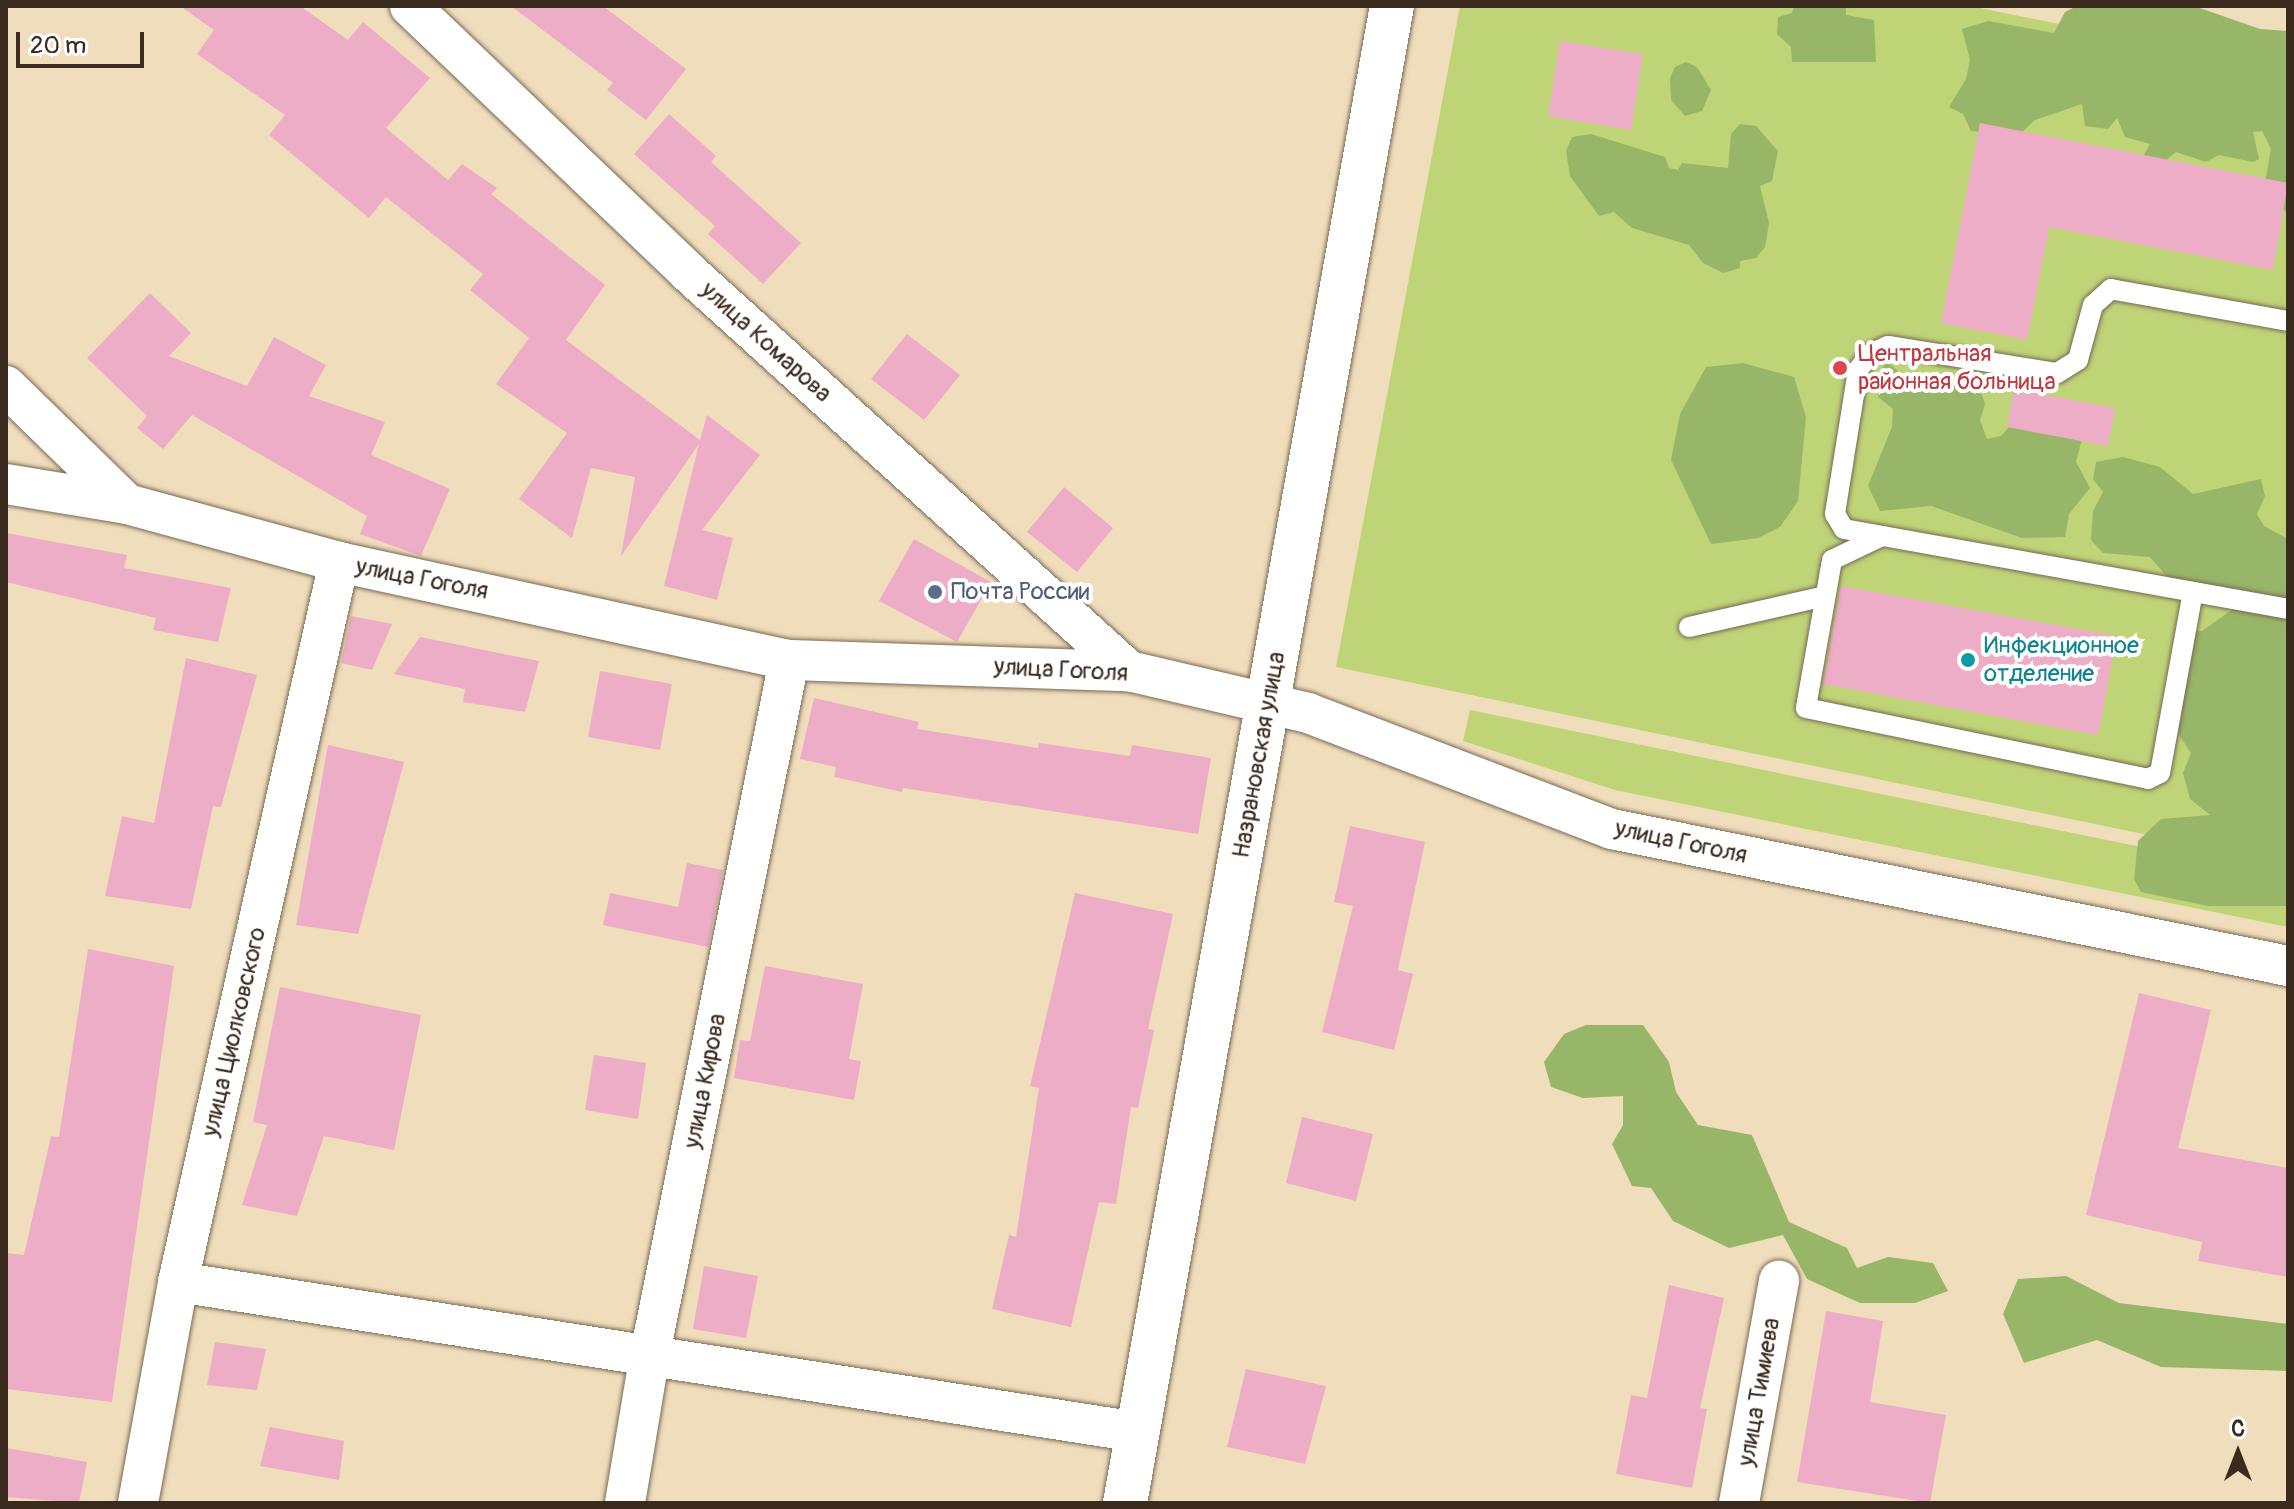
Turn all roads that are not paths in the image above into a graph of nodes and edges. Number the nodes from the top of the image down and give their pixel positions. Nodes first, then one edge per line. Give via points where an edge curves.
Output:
1 (410, 6) edge
2 (1392, 6) edge
3 (2288, 321) edge
4 (6, 386) edge
5 (6, 484) edge
6 (127, 504) junction
7 (1882, 536) junction
8 (339, 562) junction
9 (2193, 592) junction
10 (1825, 596) junction
11 (2288, 609) edge
12 (1689, 627) dead end
13 (789, 660) junction
14 (1129, 671) junction
15 (1268, 704) junction
16 (2288, 966) edge
17 (1779, 1281) dead end
18 (178, 1282) junction
19 (649, 1359) junction
20 (1137, 1432) junction
21 (138, 1503) edge
22 (625, 1503) edge
23 (1125, 1503) edge
24 (1739, 1503) edge

1 - 14 street, улица Комарова via 688,272
2 - 15 street, Назрановская улица
3 - 7 lane via 2111,289 2093,305 2078,360 2057,373 1888,346 1870,354 1858,370 1835,518 1844,529
4 - 6 street
5 - 6 street, улица Гоголя
6 - 8 street, улица Гоголя
7 - 9 lane
7 - 10 lane via 1833,558
8 - 13 street, улица Гоголя
8 - 18 street, улица Циолковского
9 - 10 lane via 2156,779 1812,712 1806,699
9 - 11 lane
10 - 12 lane
13 - 14 street, улица Гоголя
13 - 19 street, улица Кирова
14 - 15 street, улица Гоголя
15 - 16 street, улица Гоголя via 1308,713 1612,829
15 - 20 street, Назрановская улица
17 - 24 street, улица Тимиева
18 - 19 street
18 - 21 street, улица Циолковского
19 - 20 street
19 - 22 street, улица Кирова
20 - 23 street, Назрановская улица

